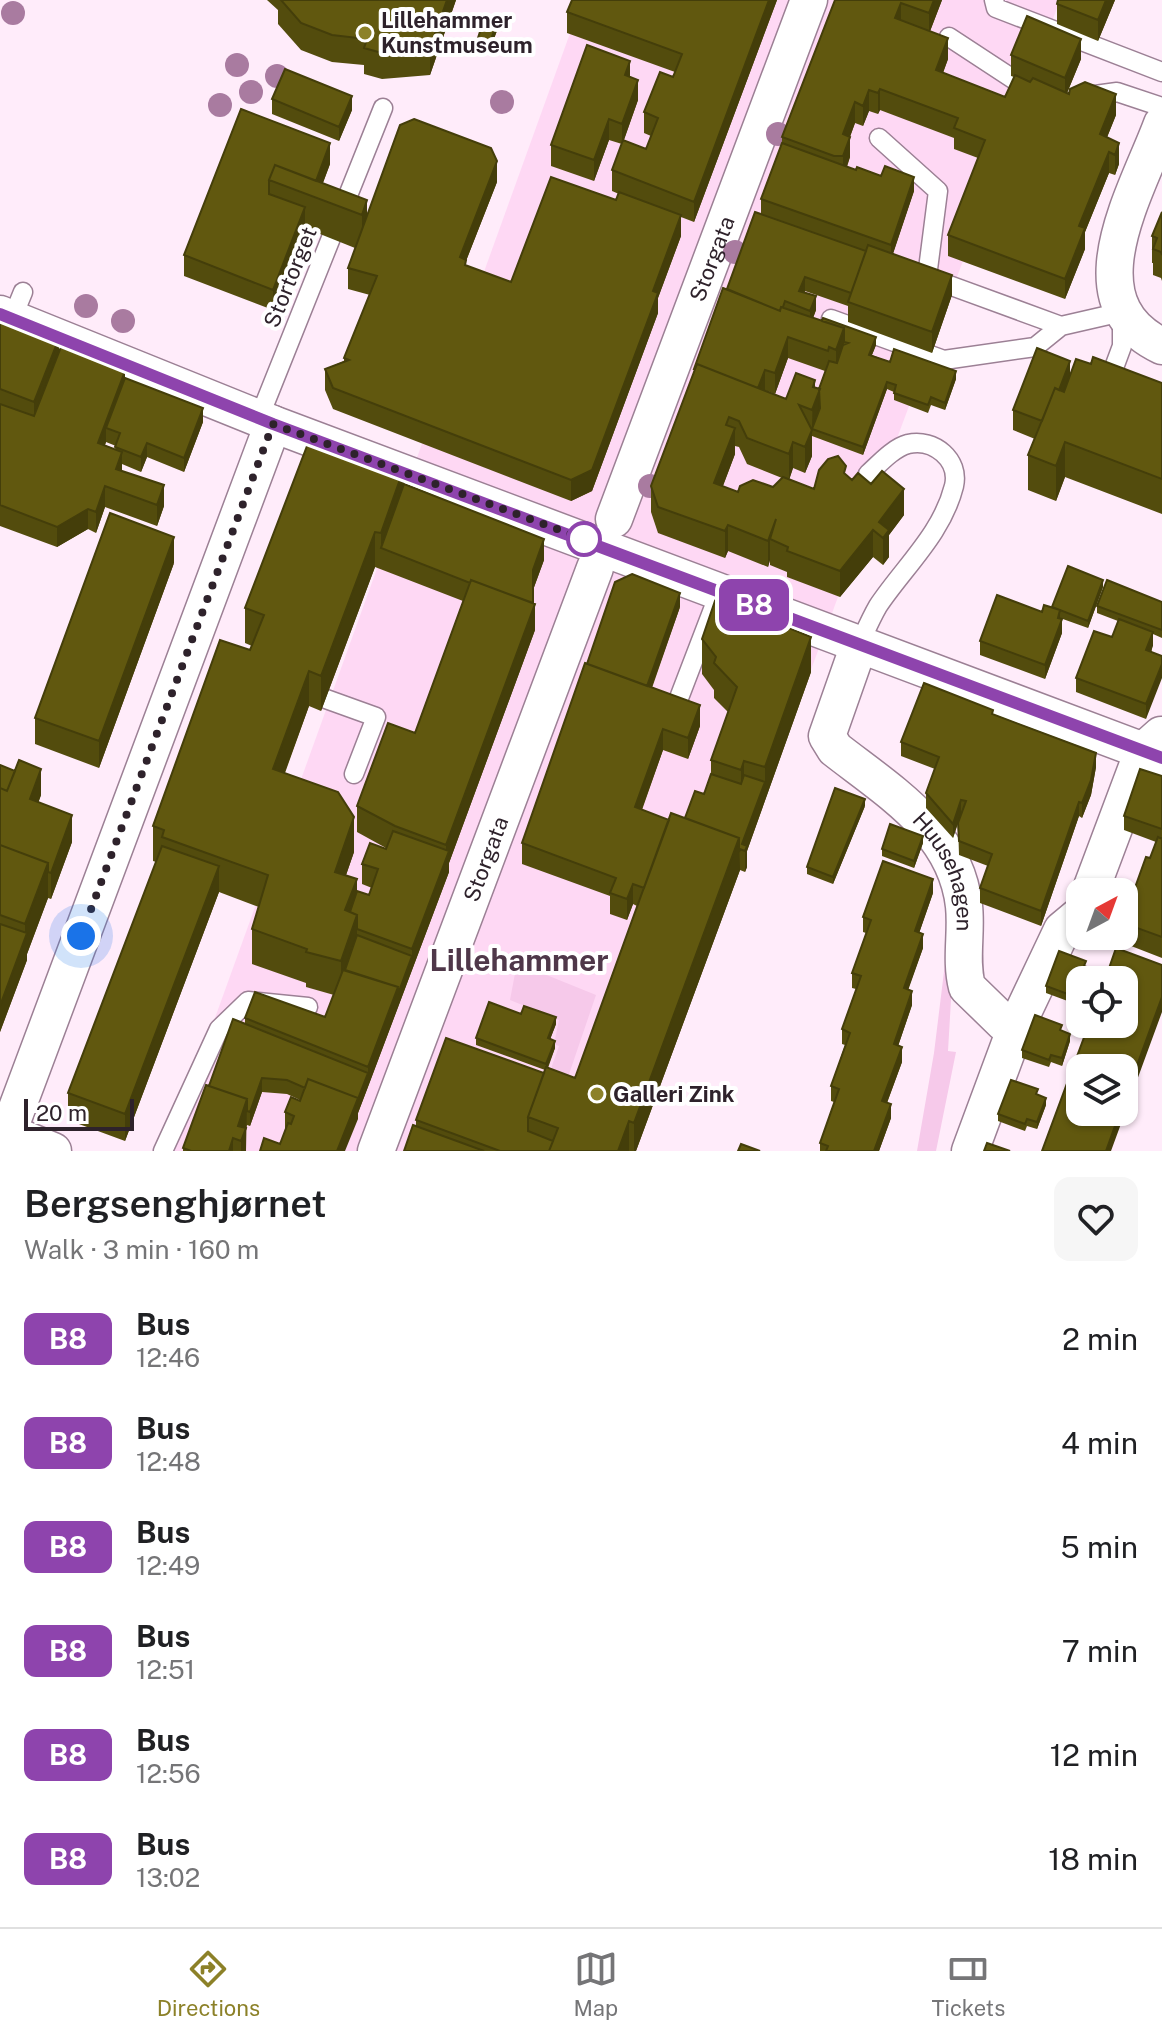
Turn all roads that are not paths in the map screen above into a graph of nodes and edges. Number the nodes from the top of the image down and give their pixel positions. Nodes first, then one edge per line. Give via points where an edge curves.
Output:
1 (809, 0) edge
2 (994, 0) edge
3 (949, 37) edge
4 (1162, 72) edge
5 (1162, 107) edge
6 (383, 108) dead end
7 (1162, 124) edge
8 (879, 138) dead end
9 (12, 308) edge
10 (1122, 312) junction
11 (831, 319) edge
12 (1061, 326) junction
13 (1162, 346) edge
14 (1112, 373) edge
15 (266, 421) junction
16 (868, 474) dead end
17 (604, 544) junction
18 (720, 591) junction
19 (859, 645) junction
20 (679, 698) edge
21 (326, 699) edge
22 (1156, 747) edge
23 (354, 774) dead end
24 (1096, 878) edge
25 (1066, 927) edge
26 (308, 1007) edge
27 (1016, 1027) junction
28 (3, 1137) edge
29 (53, 1151) edge
30 (163, 1151) edge
31 (376, 1151) edge
32 (970, 1151) edge

1 - 17 street, Storgata
2 - 4 lane via 996,8
3 - 5 lane via 995,71 1062,101 1117,92
6 - 15 lane, Stortorget
7 - 10 street via 1112,270
8 - 12 lane via 938,191 927,277
9 - 15 street
10 - 12 lane
10 - 13 street via 1135,329
10 - 14 lane via 1122,346
11 - 12 lane via 944,360 1035,347
15 - 17 street
15 - 28 street via 199,650
16 - 19 lane via 908,444 942,452 955,473 944,510 916,560 878,607
17 - 18 street
17 - 31 street, Storgata
18 - 19 street
18 - 20 lane
19 - 22 street
19 - 27 street, Huusehagen via 827,736 835,749 915,812 948,852 964,907 967,987 1004,1023
21 - 23 lane via 376,717
22 - 24 street
25 - 27 street
26 - 30 lane via 248,1001 219,1029
27 - 32 street
28 - 29 street

